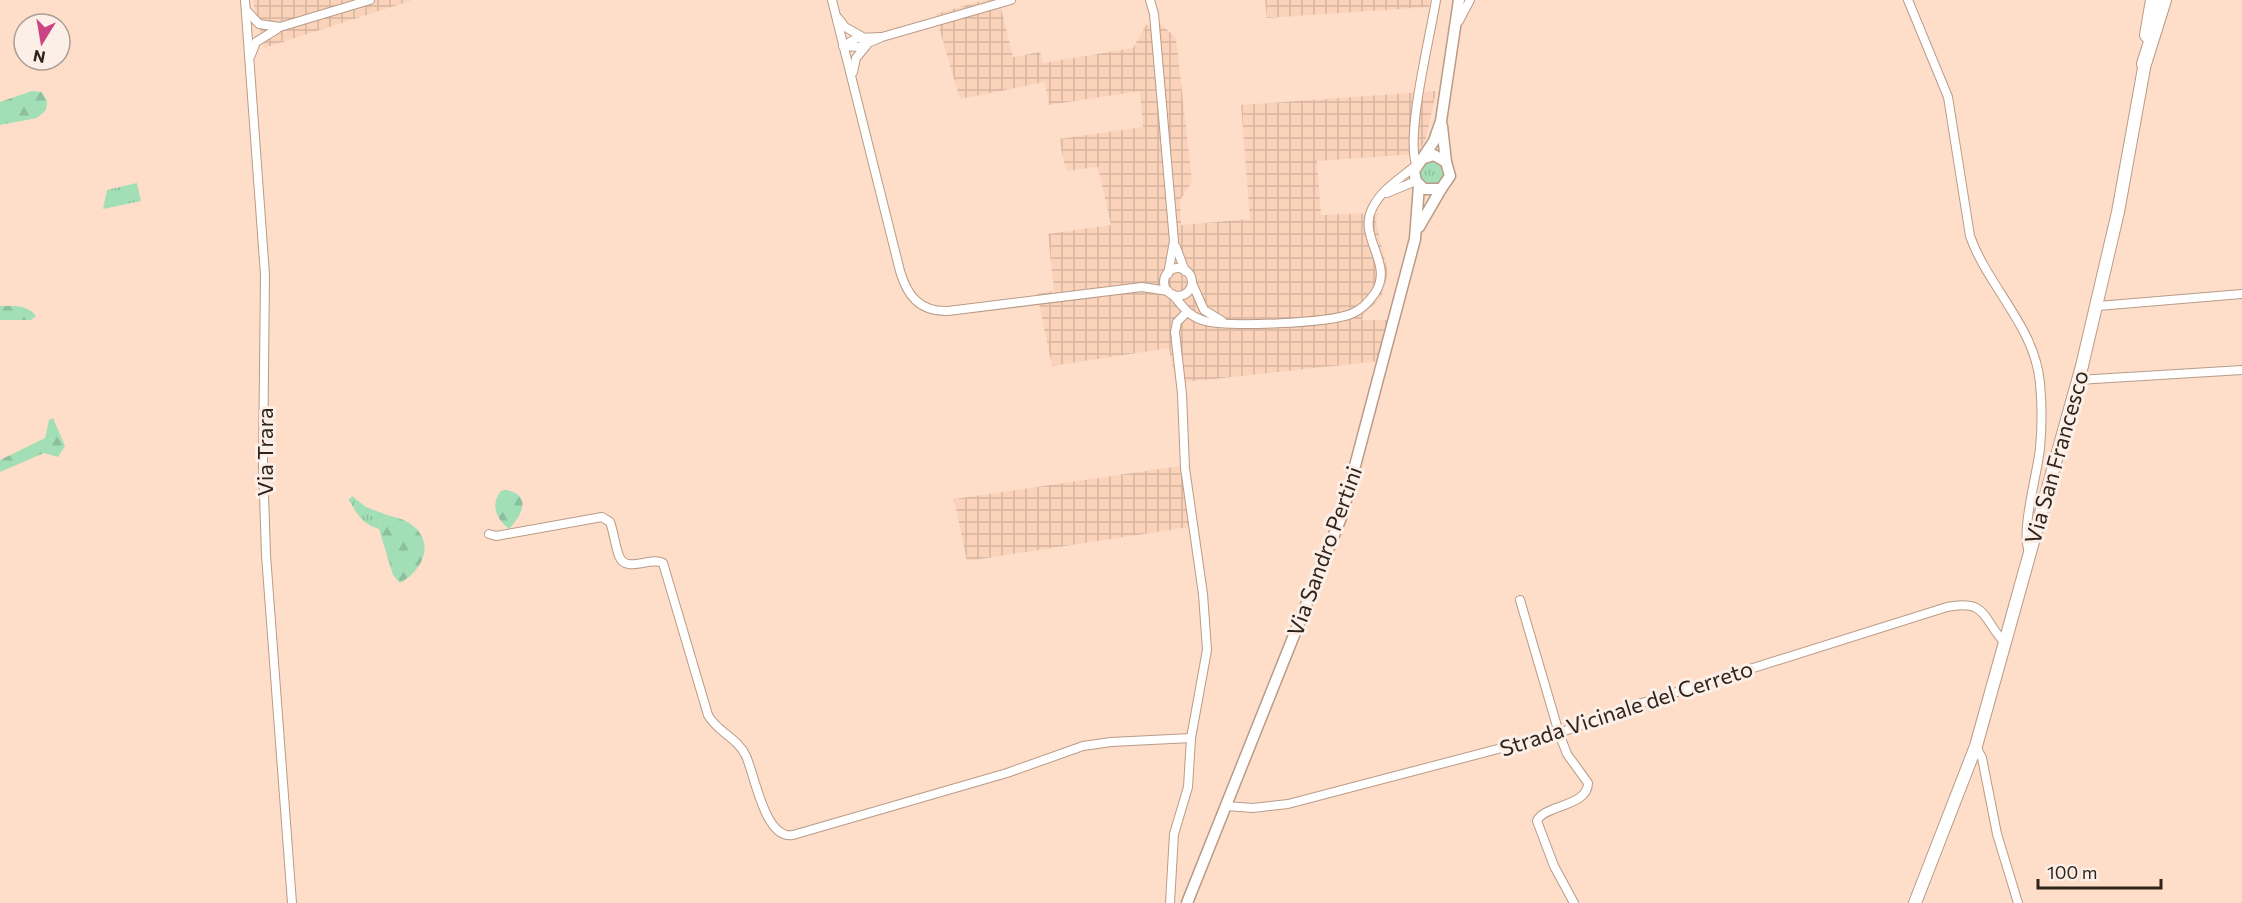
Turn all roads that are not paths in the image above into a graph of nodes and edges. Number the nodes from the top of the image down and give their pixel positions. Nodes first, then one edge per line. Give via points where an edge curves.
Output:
1 (370, 0) edge
2 (832, 0) edge
3 (1011, 0) edge
4 (1150, 0) edge
5 (1155, 0) edge
6 (1436, 0) edge
7 (1459, 0) edge
8 (1470, 0) edge
9 (1908, 0) edge
10 (2153, 0) edge
11 (2159, 0) edge
12 (2164, 0) edge
13 (245, 4) edge
14 (834, 10) junction
15 (1154, 14) junction
16 (284, 26) junction
17 (1454, 34) junction
18 (862, 37) junction
19 (882, 37) junction
20 (867, 45) junction
21 (843, 46) junction
22 (2144, 64) junction
23 (250, 78) junction
24 (854, 83) junction
25 (1441, 121) junction
26 (1446, 162) junction
27 (1417, 163) junction
28 (1417, 183) junction
29 (1441, 189) junction
30 (1380, 196) junction
31 (1416, 233) junction
32 (1174, 241) junction
33 (1185, 271) junction
34 (1167, 275) junction
35 (1192, 283) junction
36 (1142, 287) junction
37 (1170, 293) junction
38 (2242, 294) edge
39 (2098, 306) junction
40 (1187, 312) junction
41 (1232, 324) junction
42 (2242, 370) edge
43 (2078, 380) junction
44 (489, 534) dead end
45 (2029, 551) junction
46 (1520, 600) dead end
47 (2006, 644) junction
48 (1559, 733) junction
49 (1191, 738) junction
50 (1976, 746) junction
51 (1226, 806) junction
52 (292, 903) edge
53 (1170, 903) edge
54 (1187, 903) edge
55 (1574, 903) edge
56 (1915, 903) edge
57 (2018, 903) edge

1 - 16 street
2 - 14 street
3 - 19 street
4 - 15 street
5 - 15 street
6 - 27 street via 1415,127 1413,149
7 - 17 main road
8 - 17 street
9 - 45 street via 1948,97 1970,236 2018,320 2038,369 2040,445 2025,533
10 - 22 highway
11 - 22 main road, Via San Francesco
12 - 22 highway
13 - 16 street via 259,24
13 - 23 street, Via Trara
14 - 18 street via 845,27
14 - 21 street
15 - 32 street
16 - 23 street via 253,47
17 - 25 main road
18 - 19 street
18 - 21 street
19 - 20 street
20 - 21 street
20 - 24 street via 856,58
21 - 24 street
22 - 39 main road, Via San Francesco
23 - 52 street, Via Trara via 265,275 266,555
24 - 36 street via 902,277 907,291 918,303 948,311
25 - 26 main road
25 - 27 main road via 1434,141
26 - 27 main road via 1434,155
26 - 29 main road via 1450,176
27 - 28 main road, Via Sandro Pertini
27 - 30 street
28 - 29 main road via 1429,191
28 - 30 street
28 - 31 main road, Via Sandro Pertini
29 - 31 main road
30 - 41 street via 1371,209 1368,224 1380,261 1381,278 1375,293 1360,310 1331,318
31 - 51 main road, Via Sandro Pertini via 1342,515
32 - 33 street
32 - 34 street
33 - 34 street via 1174,269
33 - 35 street
34 - 36 street
34 - 37 street
35 - 37 street via 1185,294
35 - 41 street via 1204,310
36 - 37 street
37 - 40 street
38 - 39 street
39 - 43 main road, Via San Francesco
40 - 41 street via 1208,322
40 - 49 street via 1175,330 1185,468 1207,643
42 - 43 street
43 - 45 main road, Via San Francesco
44 - 49 street via 496,536 602,517 610,522 624,562 663,563 708,715 743,750 772,827 783,835 1007,773 1083,746
45 - 47 main road, Via San Francesco
46 - 48 street
47 - 48 street, Strada Vicinale del Cerreto via 1979,608 1947,607
47 - 50 main road, Via San Francesco
48 - 51 street, Strada Vicinale del Cerreto via 1304,800 1259,808
48 - 55 street via 1567,754 1587,780 1588,789 1571,802 1538,817 1537,824
49 - 53 street via 1188,787 1173,839
50 - 56 main road, Via San Francesco
50 - 57 street
51 - 54 main road, Via Sandro Pertini

